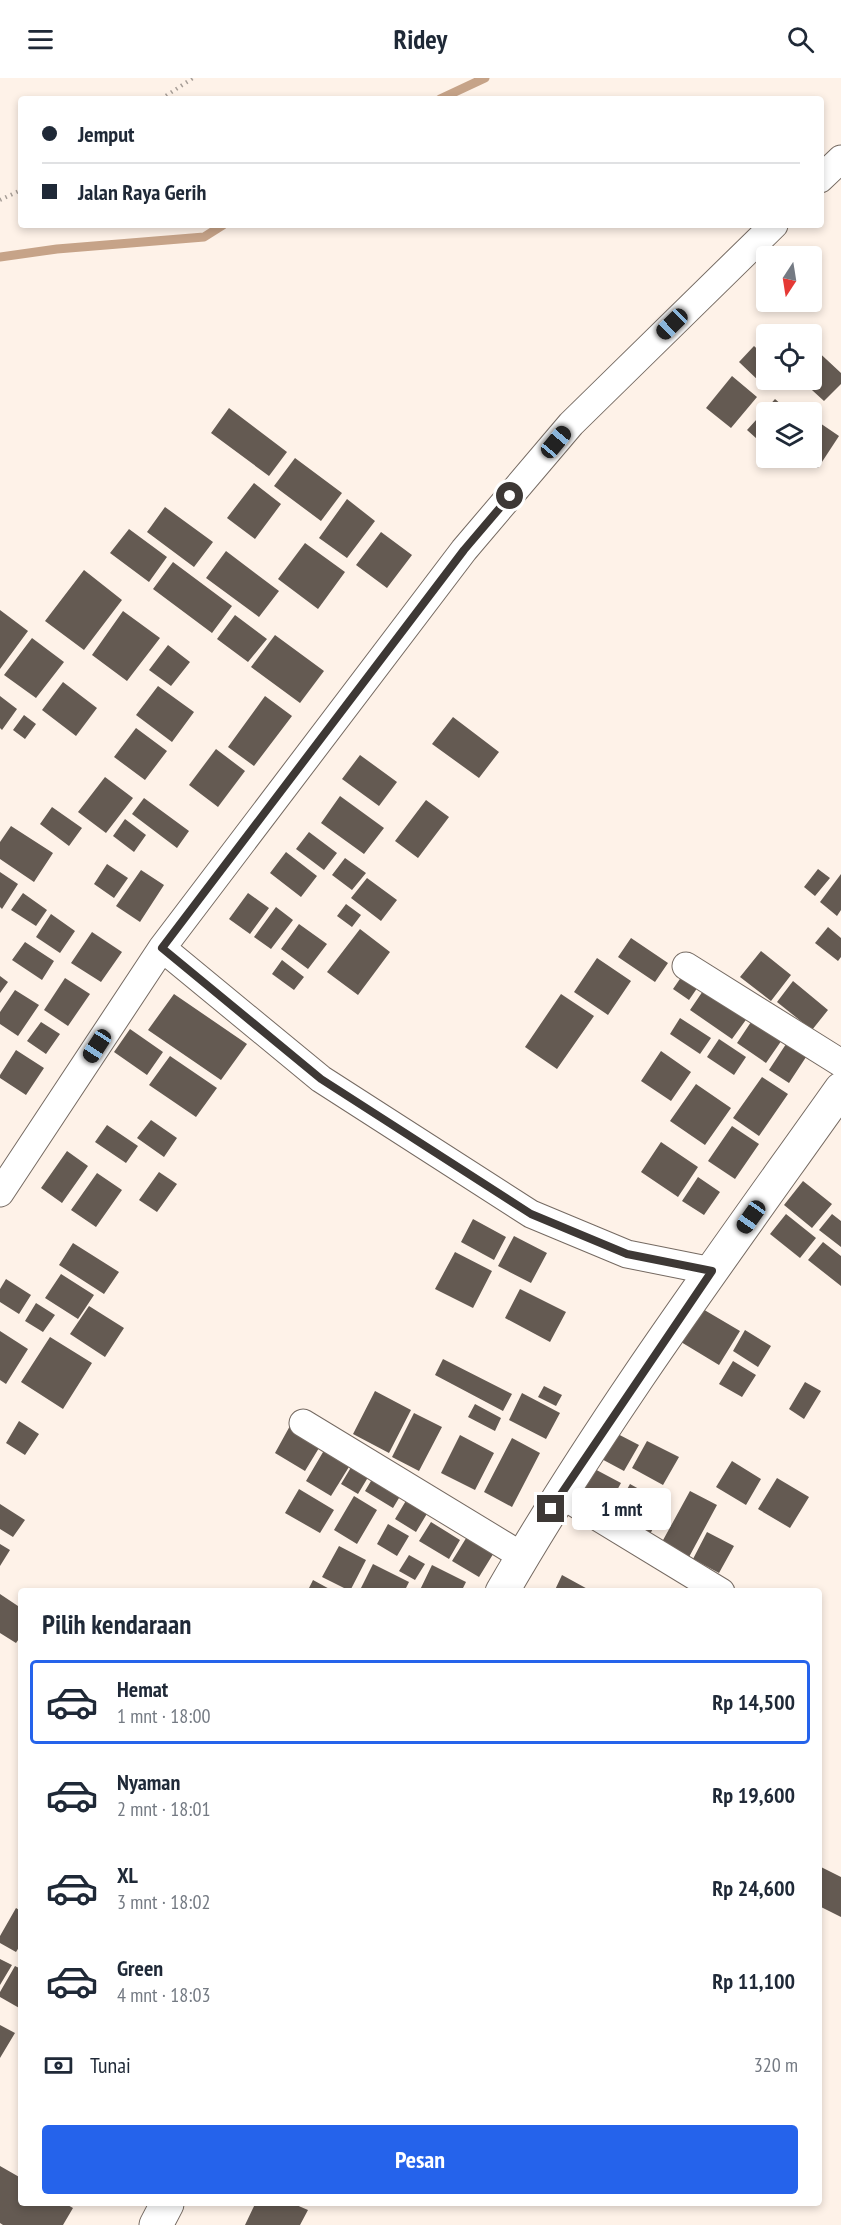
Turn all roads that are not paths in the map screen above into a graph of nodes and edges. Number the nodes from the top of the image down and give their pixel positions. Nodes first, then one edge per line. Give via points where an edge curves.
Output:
1 (841, 159) edge
2 (824, 175) edge
3 (771, 228) edge
4 (162, 948) junction
5 (686, 966) dead end
6 (841, 1063) edge
7 (841, 1089) edge
8 (0, 1193) edge
9 (712, 1271) junction
10 (303, 1423) dead end
11 (560, 1494) junction
12 (522, 1556) junction
13 (504, 1588) edge
14 (714, 1588) edge
15 (166, 2206) edge
16 (156, 2225) edge

1 - 2 street
3 - 4 street via 571,424 464,550
4 - 8 street
4 - 9 street via 321,1079 531,1214 627,1254
5 - 6 street
7 - 9 street
9 - 11 street
10 - 12 street
11 - 12 street
11 - 14 street
12 - 13 street
15 - 16 street

